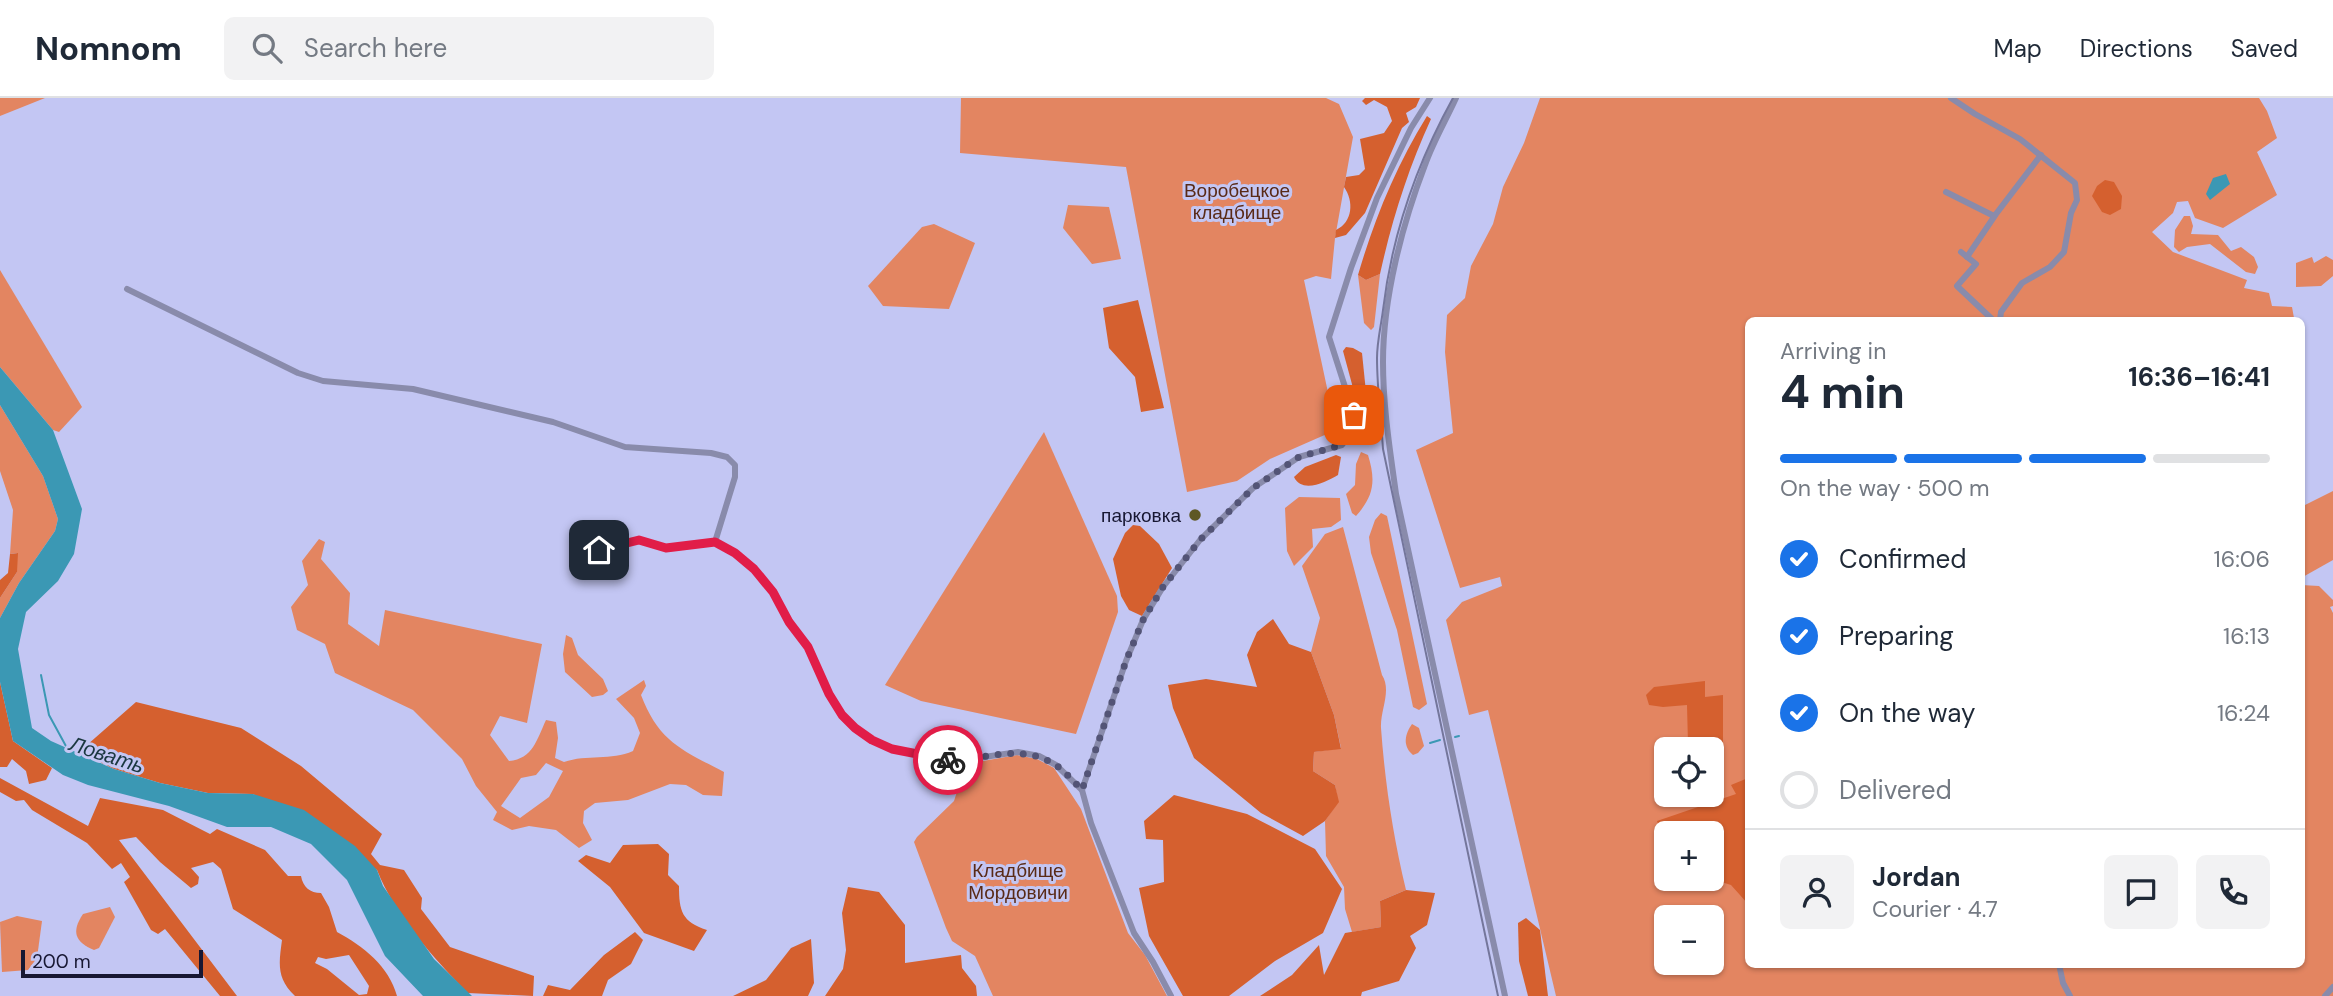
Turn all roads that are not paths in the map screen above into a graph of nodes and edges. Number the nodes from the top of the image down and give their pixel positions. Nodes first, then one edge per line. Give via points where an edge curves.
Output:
1 (1430, 98) edge
2 (1456, 98) edge
3 (1951, 98) edge
4 (2041, 155) junction
5 (1946, 192) dead end
6 (1994, 216) junction
7 (1961, 252) dead end
8 (1968, 257) junction
9 (127, 289) dead end
10 (1990, 317) edge
11 (2000, 317) edge
12 (715, 542) junction
13 (599, 550) dead end
14 (1082, 790) junction
15 (2060, 968) edge
16 (2333, 987) edge
17 (1171, 996) edge
18 (1505, 996) edge
19 (2070, 996) edge
20 (2325, 996) edge

1 - 14 street via 1377,198 1329,337 1354,415 1353,431 1342,445 1299,457 1253,488 1200,540 1163,587 1126,661
2 - 18 street via 1425,163 1405,223 1389,300 1383,360 1386,423 1396,494
3 - 4 street
4 - 6 street
4 - 11 street via 2075,183 2077,200 2064,252 2050,267 2021,283
5 - 6 street
6 - 8 street
7 - 8 street
8 - 10 street via 1976,264 1957,286
9 - 12 street via 323,381 414,389 553,422 625,447 727,457 735,465 735,477
12 - 13 street via 666,548 639,540
12 - 14 street via 754,569 773,592 808,647 842,715 872,740 945,760 1018,752 1039,756
14 - 17 street via 1135,933
15 - 19 street
16 - 20 street

